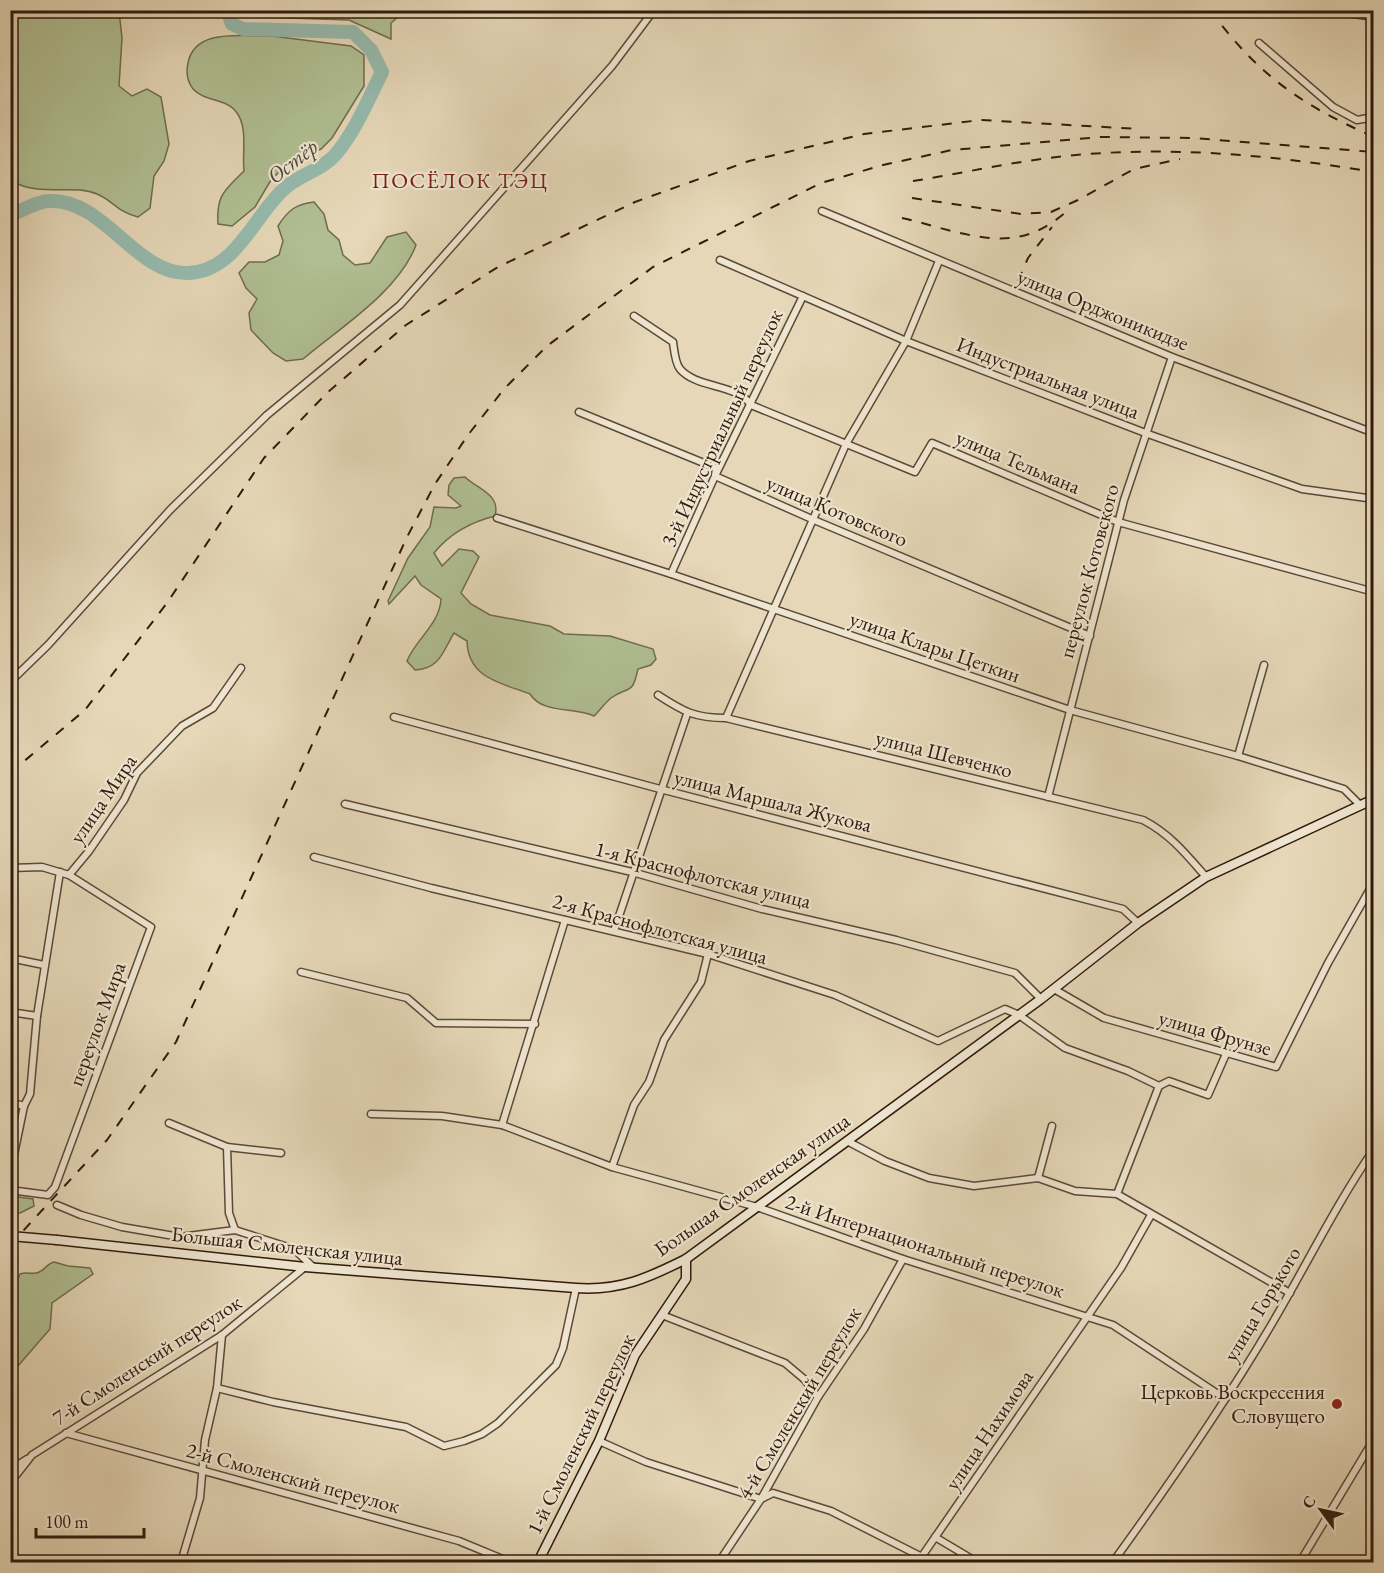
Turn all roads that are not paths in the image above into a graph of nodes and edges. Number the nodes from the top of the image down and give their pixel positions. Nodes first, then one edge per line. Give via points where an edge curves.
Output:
1 (654, 10) edge
2 (1326, 10) edge
3 (1374, 17) edge
4 (1259, 43) dead end
5 (1374, 117) edge
6 (822, 211) dead end
7 (720, 260) dead end
8 (939, 261) junction
9 (803, 296) junction
10 (634, 316) dead end
11 (906, 340) junction
12 (1172, 357) junction
13 (751, 405) junction
14 (579, 412) dead end
15 (1374, 433) edge
16 (1148, 434) junction
17 (846, 444) junction
18 (715, 476) junction
19 (1374, 499) edge
20 (497, 519) dead end
21 (814, 520) junction
22 (1119, 522) junction
23 (671, 574) junction
24 (1374, 592) edge
25 (774, 609) junction
26 (1090, 636) junction
27 (1264, 664) dead end
28 (241, 668) dead end
29 (10, 682) edge
30 (658, 695) dead end
31 (1070, 710) junction
32 (687, 714) junction
33 (394, 717) dead end
34 (726, 718) junction
35 (1238, 756) junction
36 (660, 789) junction
37 (1048, 796) junction
38 (1374, 799) edge
39 (345, 804) dead end
40 (1360, 805) junction
41 (314, 857) dead end
42 (10, 868) edge
43 (60, 872) junction
44 (632, 872) junction
45 (69, 874) junction
46 (1206, 877) junction
47 (1374, 882) edge
48 (565, 920) junction
49 (1138, 923) junction
50 (614, 931) junction
51 (708, 954) junction
52 (10, 958) edge
53 (44, 965) junction
54 (301, 972) dead end
55 (1054, 989) junction
56 (1041, 999) junction
57 (10, 1012) edge
58 (1019, 1015) junction
59 (37, 1016) junction
60 (535, 1024) junction
61 (1226, 1054) junction
62 (1159, 1086) junction
63 (10, 1102) edge
64 (24, 1106) junction
65 (371, 1114) dead end
66 (169, 1124) dead end
67 (502, 1125) junction
68 (1052, 1126) dead end
69 (847, 1141) junction
70 (227, 1147) junction
71 (1374, 1149) edge
72 (281, 1153) dead end
73 (612, 1167) junction
74 (10, 1174) edge
75 (1038, 1178) junction
76 (10, 1190) edge
77 (1117, 1194) junction
78 (57, 1205) dead end
79 (757, 1207) junction
80 (1151, 1215) junction
81 (235, 1230) junction
82 (10, 1236) edge
83 (686, 1259) junction
84 (903, 1259) junction
85 (309, 1267) junction
86 (576, 1288) junction
87 (1290, 1293) junction
88 (662, 1315) junction
89 (1086, 1317) junction
90 (222, 1335) junction
91 (217, 1388) junction
92 (818, 1397) junction
93 (1224, 1398) junction
94 (66, 1432) junction
95 (1374, 1438) edge
96 (599, 1441) junction
97 (32, 1455) junction
98 (10, 1470) edge
99 (203, 1470) junction
100 (10, 1483) edge
101 (762, 1499) junction
102 (935, 1537) junction
103 (920, 1560) edge
104 (181, 1563) edge
105 (510, 1563) edge
106 (538, 1563) edge
107 (719, 1563) edge
108 (977, 1563) edge
109 (1113, 1563) edge
110 (1300, 1563) edge

1 - 29 street via 612,66 400,304 267,415 170,510
2 - 3 street
4 - 5 street via 1333,107 1357,120
6 - 8 street, улица Орджоникидзе
7 - 9 street, Индустриальная улица
8 - 11 street
8 - 12 street, улица Орджоникидзе
9 - 11 street, Индустриальная улица
9 - 13 street, 3-й Индустриальный переулок
10 - 13 street, улица Тельмана via 672,342 680,368 693,378 727,390
11 - 16 street, Индустриальная улица
11 - 17 street
12 - 15 street, улица Орджоникидзе
12 - 16 street, переулок Котовского
13 - 17 street, улица Тельмана
13 - 18 street, 3-й Индустриальный переулок
14 - 18 street, улица Котовского via 716,468
16 - 19 street, Индустриальная улица via 1302,489
16 - 22 street, переулок Котовского
17 - 21 street
17 - 22 street, улица Тельмана via 915,472 933,443
18 - 21 street, улица Котовского
18 - 23 street, 3-й Индустриальный переулок
20 - 23 street, улица Клары Цеткин
21 - 25 street
21 - 26 street, улица Котовского
22 - 24 street, улица Тельмана
22 - 26 street, переулок Котовского
23 - 25 street, улица Клары Цеткин
25 - 31 street, улица Клары Цеткин
25 - 34 street
26 - 31 street, переулок Котовского
27 - 35 street
28 - 45 street, улица Мира via 213,708 182,726 137,773 124,800
30 - 32 street, улица Шевченко
31 - 35 street, улица Клары Цеткин
31 - 37 street, переулок Котовского
32 - 34 street, улица Шевченко
32 - 36 street
33 - 36 street, улица Маршала Жукова
34 - 37 street, улица Шевченко
35 - 40 street, улица Клары Цеткин via 1344,789
36 - 44 street
36 - 49 street, улица Маршала Жукова via 1123,909
37 - 46 street, улица Шевченко via 1143,820 1179,845
38 - 40 main road, Большая Смоленская улица
39 - 44 street, 1-я Краснофлотская улица
40 - 46 main road, Большая Смоленская улица
41 - 48 street, 2-я Краснофлотская улица
42 - 43 street, переулок Мира via 42,867
43 - 45 street, переулок Мира
43 - 53 street
44 - 50 street
44 - 56 street, 1-я Краснофлотская улица via 1015,973
45 - 76 street, переулок Мира via 151,927 55,1187 48,1195
46 - 49 main road, Большая Смоленская улица
47 - 61 street, улица Фрунзе via 1276,1067
48 - 50 street, 2-я Краснофлотская улица
48 - 60 street
49 - 55 main road, Большая Смоленская улица
50 - 51 street, 2-я Краснофлотская улица
51 - 58 street, 2-я Краснофлотская улица via 835,995 938,1041 1005,1009
51 - 73 street via 701,982 664,1040 649,1082 634,1105
52 - 53 street
53 - 59 street
54 - 60 street via 407,998 436,1023
55 - 56 main road, Большая Смоленская улица
55 - 61 street, улица Фрунзе via 1104,1018
56 - 58 main road, Большая Смоленская улица
57 - 59 street
58 - 62 street via 1065,1048
58 - 69 main road, Большая Смоленская улица
59 - 64 street via 30,1094
60 - 67 street
61 - 62 street via 1208,1095 1169,1081
62 - 77 street
63 - 64 street
64 - 74 street
65 - 67 street, 2-й Интернациональный переулок via 442,1116
66 - 70 street
67 - 73 street, 2-й Интернациональный переулок
68 - 75 street
69 - 75 street via 929,1178 974,1186
69 - 79 main road, Большая Смоленская улица
70 - 72 street
70 - 81 street via 229,1213
71 - 87 street, улица Горького via 1350,1182
73 - 79 street, 2-й Интернациональный переулок
75 - 77 street via 1075,1191
77 - 80 street
78 - 81 street via 122,1227 180,1237
79 - 83 main road, Большая Смоленская улица
79 - 84 street, 2-й Интернациональный переулок
80 - 87 street
80 - 89 street, улица Нахимова via 1121,1268
81 - 85 street via 294,1250
82 - 85 main road, Большая Смоленская улица, bridge
83 - 86 main road, Большая Смоленская улица via 643,1280 601,1290
83 - 88 main road, 1-й Смоленский переулок via 686,1279
84 - 89 street, 2-й Интернациональный переулок
84 - 92 street, 4-й Смоленский переулок via 864,1329
85 - 86 main road, Большая Смоленская улица
85 - 90 street, 7-й Смоленский переулок
86 - 91 street via 556,1365 498,1423 464,1441 444,1446 406,1427
87 - 93 street, улица Горького
88 - 92 street via 785,1363
88 - 96 main road, 1-й Смоленский переулок via 635,1355
89 - 93 street, 2-й Интернациональный переулок via 1113,1325
89 - 102 street, улица Нахимова
90 - 91 street
90 - 94 street, 7-й Смоленский переулок
91 - 99 street via 205,1440
92 - 101 street, 4-й Смоленский переулок
93 - 109 street, улица Горького
94 - 97 street, 7-й Смоленский переулок
94 - 99 street, 2-й Смоленский переулок
95 - 110 street
96 - 101 street via 646,1462
96 - 106 main road, 1-й Смоленский переулок
97 - 98 street, 7-й Смоленский переулок
97 - 100 street, 7-й Смоленский переулок
99 - 104 street via 200,1498
99 - 105 street, 2-й Смоленский переулок via 459,1541
101 - 103 street via 773,1493 831,1510
101 - 107 street, 4-й Смоленский переулок
102 - 103 street, улица Нахимова
102 - 108 street

